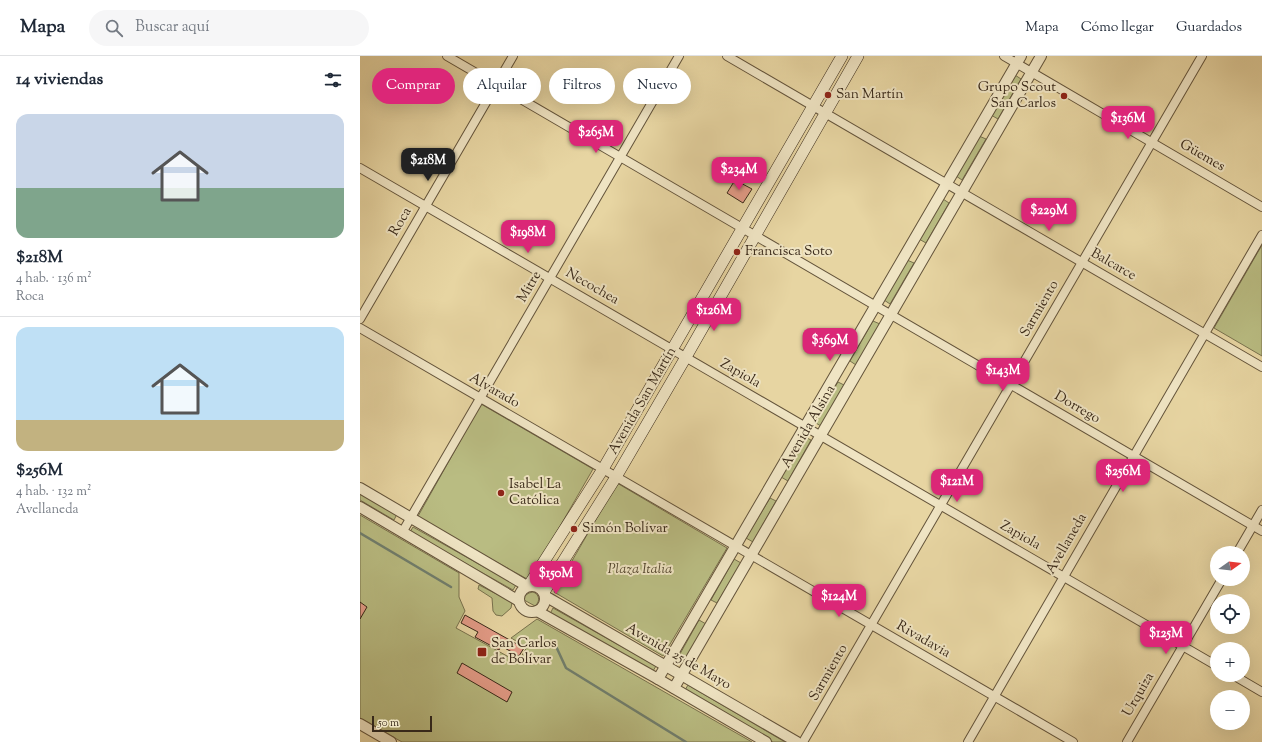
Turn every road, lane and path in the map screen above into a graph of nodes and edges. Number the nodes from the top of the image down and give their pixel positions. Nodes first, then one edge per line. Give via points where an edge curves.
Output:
1 (447, 56) edge
2 (513, 56) edge
3 (679, 56) edge
4 (728, 56) edge
5 (842, 56) edge
6 (858, 56) edge
7 (1004, 56) edge
8 (1040, 56) edge
9 (1202, 56) edge
10 (1019, 60) edge
11 (467, 68) edge
12 (506, 68) edge
13 (1031, 72) junction
14 (485, 104) edge
15 (529, 104) edge
16 (813, 106) junction
17 (826, 113) junction
18 (1152, 142) junction
19 (621, 157) junction
20 (360, 168) edge
21 (947, 184) junction
22 (962, 192) junction
23 (426, 206) junction
24 (1262, 207) edge
25 (742, 228) junction
26 (755, 235) junction
27 (1262, 235) edge
28 (1082, 263) junction
29 (550, 278) junction
30 (876, 306) junction
31 (891, 314) junction
32 (360, 319) edge
33 (360, 328) edge
34 (1204, 334) junction
35 (672, 349) junction
36 (686, 357) junction
37 (1262, 368) edge
38 (1011, 385) junction
39 (480, 398) junction
40 (806, 426) junction
41 (820, 435) junction
42 (1134, 456) junction
43 (602, 469) junction
44 (616, 477) junction
45 (360, 488) edge
46 (941, 505) junction
47 (360, 507) edge
48 (1262, 510) edge
49 (411, 518) junction
50 (1253, 525) junction
51 (1262, 531) edge
52 (403, 532) junction
53 (736, 546) junction
54 (1241, 546) edge
55 (751, 555) junction
56 (1064, 576) junction
57 (528, 586) junction
58 (1218, 586) edge
59 (544, 594) junction
60 (518, 601) junction
61 (537, 611) junction
62 (872, 625) junction
63 (1183, 646) junction
64 (1210, 662) edge
65 (666, 667) junction
66 (681, 676) junction
67 (658, 679) junction
68 (1245, 682) edge
69 (674, 688) junction
70 (1262, 692) edge
71 (994, 696) junction
72 (360, 724) edge
73 (391, 742) edge
74 (766, 742) edge
75 (797, 742) edge
76 (804, 742) edge
77 (968, 742) edge
78 (1073, 742) edge
79 (1127, 742) edge

1 - 11 street, Dorrego
2 - 12 street, Roca
3 - 19 street, Mitre
4 - 16 street, Balcarce
5 - 16 main road, Avenida San Martín
6 - 17 main road, Avenida San Martín
7 - 10 street, Güemes
8 - 13 street, Avenida Alsina
9 - 18 street, Sarmiento
10 - 13 street, Güemes
10 - 21 street, Avenida Alsina
13 - 18 street, Güemes
13 - 22 street, Avenida Alsina
14 - 23 street, Roca
15 - 19 street, Dorrego
16 - 17 street, Balcarce
16 - 25 main road, Avenida San Martín
17 - 21 street, Balcarce
17 - 26 main road, Avenida San Martín
18 - 24 street, Güemes
18 - 28 street, Sarmiento
19 - 25 street, Dorrego
19 - 29 street, Mitre
20 - 23 street, Necochea
21 - 22 street, Balcarce
21 - 30 street, Avenida Alsina
22 - 28 street, Balcarce
22 - 31 street, Avenida Alsina
23 - 29 street, Necochea
23 - 32 street, Roca
25 - 26 street, Dorrego
25 - 35 main road, Avenida San Martín
26 - 30 street, Dorrego
26 - 36 main road, Avenida San Martín
27 - 34 street, Avellaneda
28 - 34 street, Balcarce
28 - 38 street, Sarmiento
29 - 35 street, Necochea
29 - 39 street, Mitre
30 - 31 street, Dorrego
30 - 40 street, Avenida Alsina
31 - 38 street, Dorrego
31 - 41 street, Avenida Alsina
33 - 39 street, Alvarado
34 - 37 street, Balcarce
34 - 42 street, Avellaneda
35 - 36 street, Necochea
35 - 43 main road, Avenida San Martín
36 - 40 street, Zapiola
36 - 44 main road, Avenida San Martín
38 - 42 street, Dorrego
38 - 46 street, Sarmiento
39 - 43 street, Alvarado
39 - 49 street, Mitre
40 - 41 street, Zapiola
40 - 53 street, Avenida Alsina
41 - 46 street, Zapiola
41 - 55 street, Avenida Alsina
42 - 50 street, Dorrego
42 - 56 street, Avellaneda
43 - 44 street, Alvarado
43 - 57 main road, Avenida San Martín
44 - 53 street, Rivadavia
44 - 59 main road, Avenida San Martín
45 - 49 street
46 - 56 street, Zapiola
46 - 62 street, Sarmiento
47 - 52 street
48 - 50 street
49 - 52 street, Mitre
49 - 57 street
50 - 51 street, Dorrego
50 - 54 street
52 - 60 street
53 - 55 street, Rivadavia
53 - 65 street, Avenida Alsina
55 - 62 street, Rivadavia
55 - 66 street, Avenida Alsina
56 - 63 street, Zapiola
56 - 71 street, Avellaneda
57 - 59 street via 539,587
57 - 60 street via 522,589
58 - 63 street, Urquiza
59 - 61 street via 542,608
59 - 65 street, Avenida 25 de Mayo
60 - 61 street via 525,610
61 - 67 street, Avenida 25 de Mayo
62 - 71 street, Rivadavia
62 - 76 street, Sarmiento
63 - 64 street, Zapiola
63 - 79 street, Urquiza
65 - 66 street, Avenida 25 de Mayo
65 - 67 street, Avenida Alsina
66 - 69 street, Avenida Alsina
66 - 75 street, Avenida 25 de Mayo
67 - 69 street, Avenida 25 de Mayo
68 - 70 street
69 - 74 street, Avenida 25 de Mayo
71 - 77 street, Avellaneda
71 - 78 street, Rivadavia
72 - 73 street

